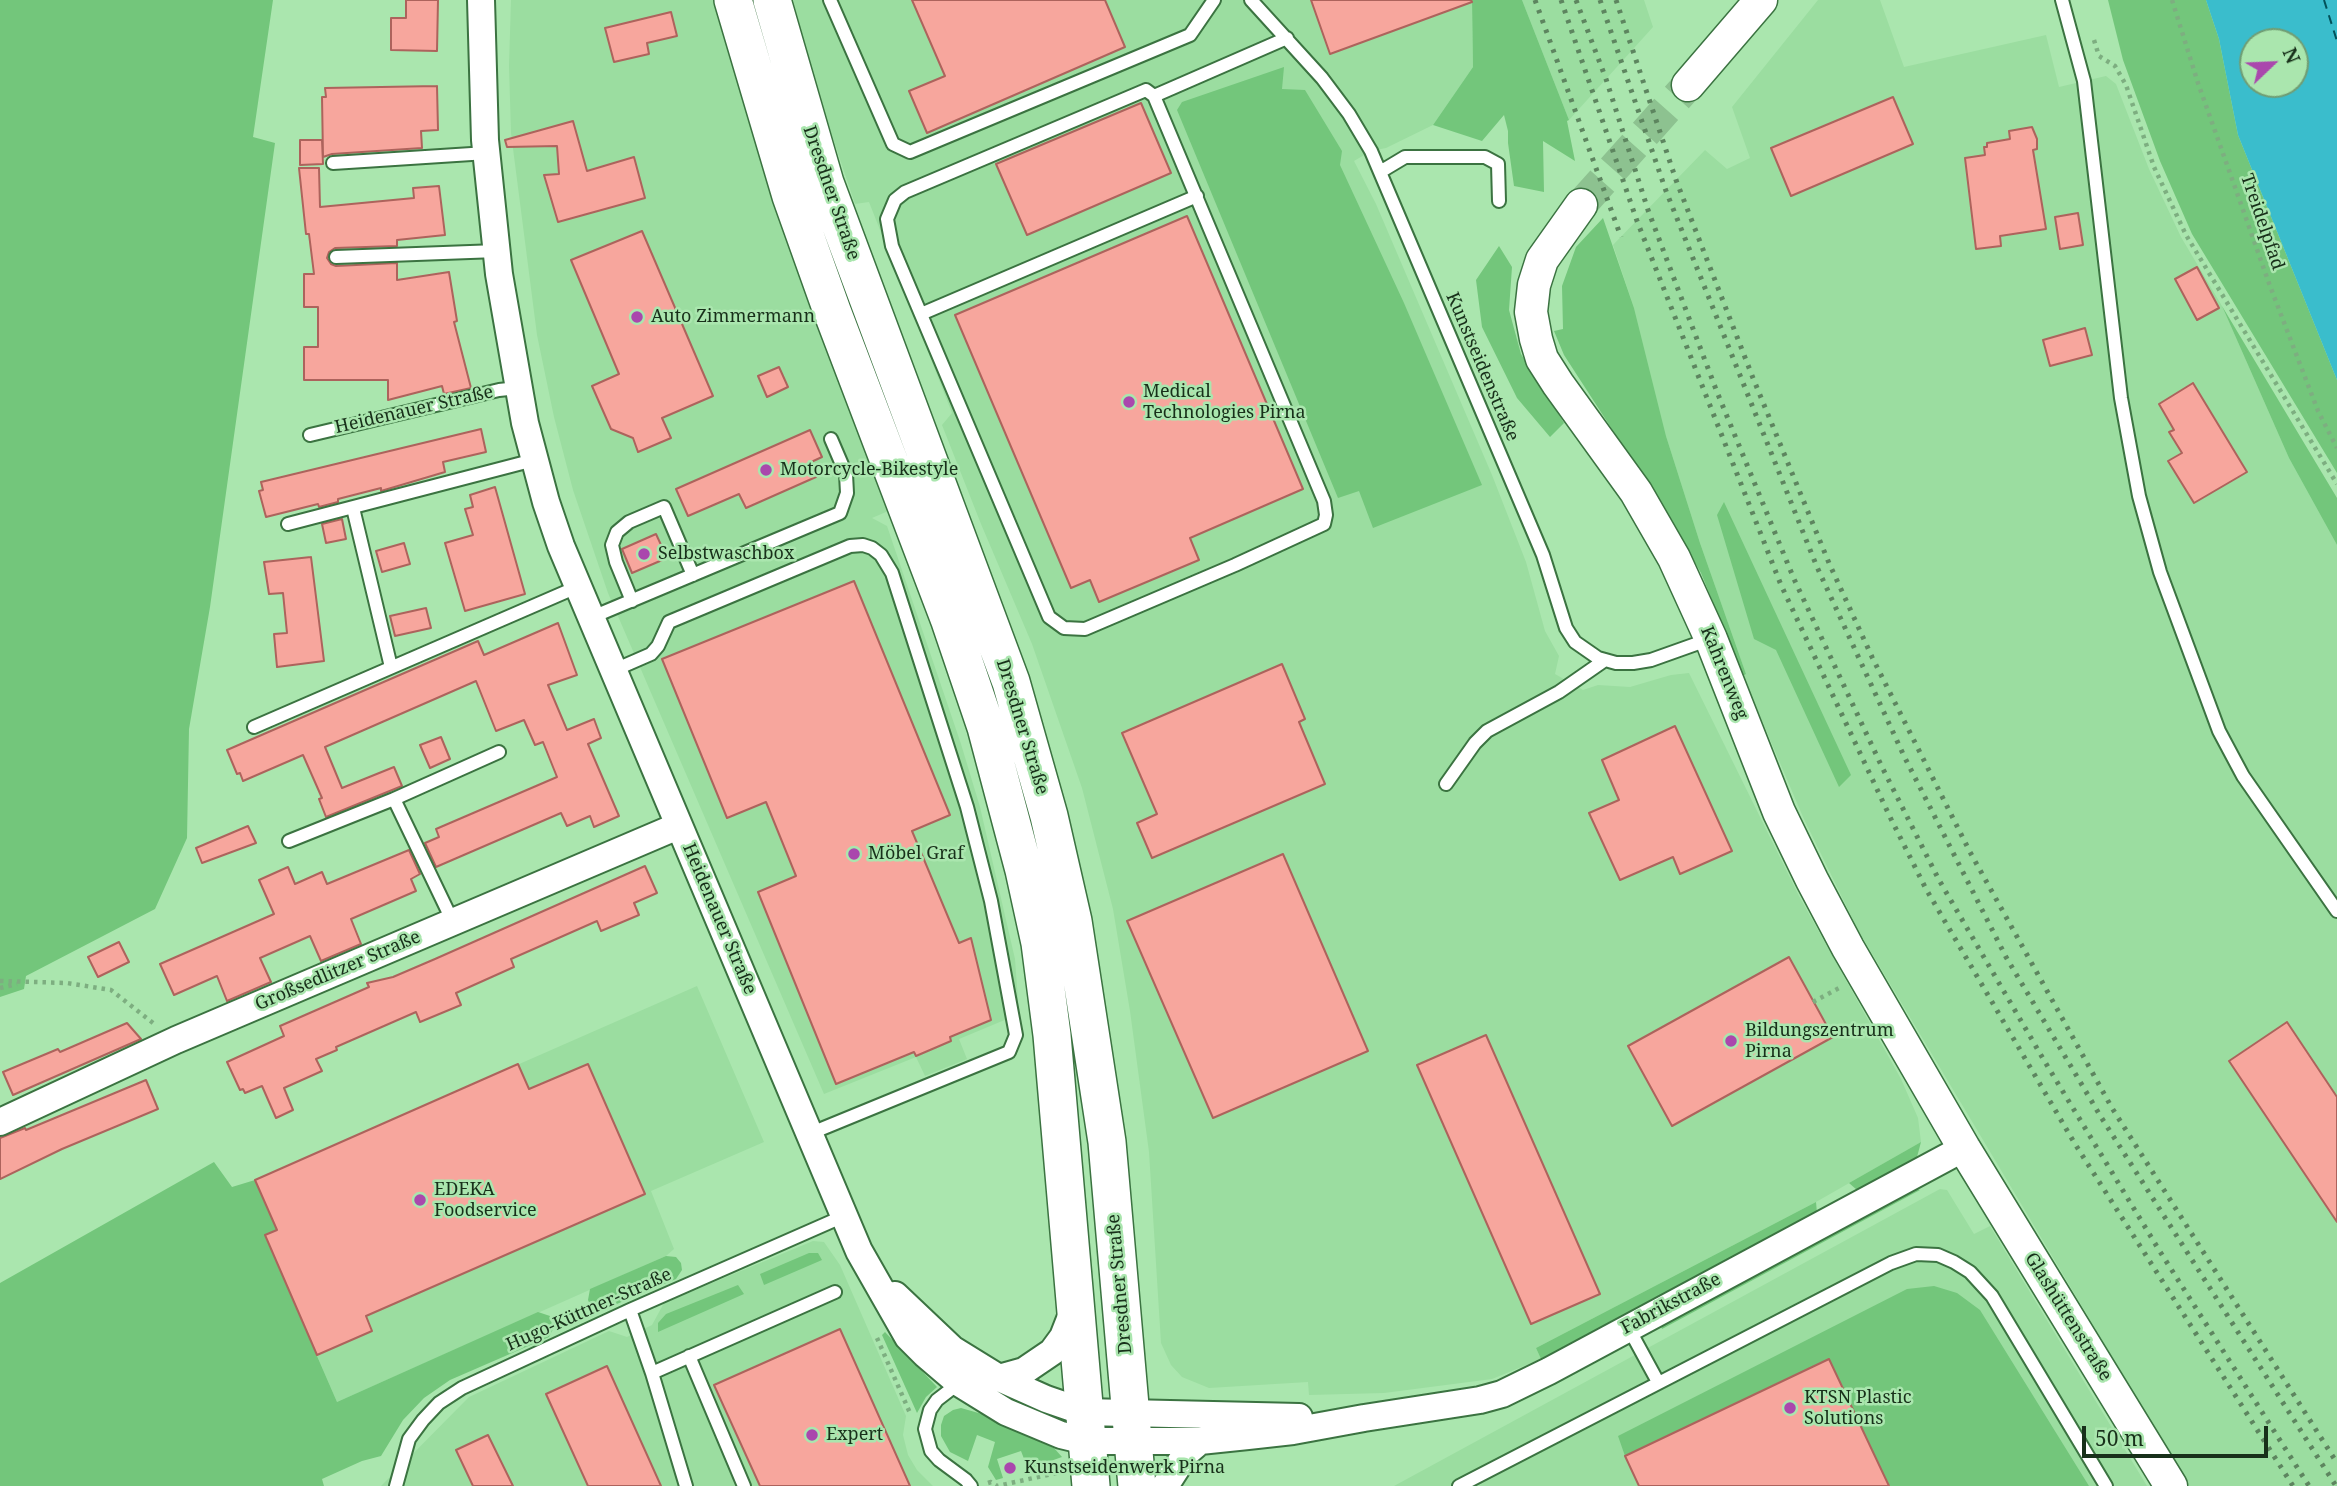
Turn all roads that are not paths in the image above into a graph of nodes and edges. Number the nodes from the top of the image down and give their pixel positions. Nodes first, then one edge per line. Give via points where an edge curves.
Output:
1 (481, 0) edge
2 (733, 0) edge
3 (772, 0) edge
4 (830, 0) edge
5 (1214, 0) edge
6 (1251, 0) edge
7 (1761, 0) edge
8 (2062, 0) edge
9 (1287, 38) junction
10 (1688, 85) tunnel mouth
11 (1154, 96) junction
12 (487, 153) junction
13 (332, 163) dead end
14 (1380, 172) junction
15 (1196, 196) junction
16 (1499, 201) dead end
17 (1581, 205) tunnel mouth
18 (497, 251) junction
19 (336, 257) dead end
20 (921, 314) junction
21 (518, 388) junction
22 (310, 435) dead end
23 (831, 439) dead end
24 (534, 460) junction
25 (353, 508) junction
26 (288, 524) dead end
27 (693, 575) junction
28 (577, 587) junction
29 (632, 601) junction
30 (590, 618) junction
31 (1710, 639) junction
32 (1605, 660) junction
33 (391, 667) junction
34 (612, 671) junction
35 (254, 727) dead end
36 (499, 752) dead end
37 (1446, 784) dead end
38 (394, 799) junction
39 (678, 826) junction
40 (289, 841) dead end
41 (2337, 911) edge
42 (453, 922) junction
43 (0, 1122) edge
44 (810, 1135) junction
45 (1964, 1148) junction
46 (844, 1216) junction
47 (859, 1251) junction
48 (835, 1292) dead end
49 (1074, 1307) junction
50 (630, 1310) junction
51 (1628, 1327) junction
52 (689, 1356) junction
53 (652, 1373) junction
54 (999, 1378) junction
55 (1658, 1382) junction
56 (959, 1383) junction
57 (1364, 1418) junction
58 (1085, 1426) junction
59 (1132, 1426) junction
60 (1200, 1441) junction
61 (1485, 1480) edge
62 (396, 1486) edge
63 (686, 1486) edge
64 (744, 1486) edge
65 (971, 1486) edge
66 (1091, 1486) edge
67 (1137, 1486) edge
68 (1165, 1486) edge
69 (1459, 1486) edge
70 (2106, 1486) edge
71 (2171, 1486) edge

1 - 12 street, Heidenauer Straße
2 - 49 main road, Dresdner Straße via 791,196 950,621 1004,788 1040,943
3 - 59 main road, Dresdner Straße via 825,183 1011,682 1049,816 1073,921 1107,1142
4 - 5 lane via 894,144 909,152 1190,35
6 - 9 lane, Kunstseidenstraße
7 - 10 street
8 - 41 lane via 2084,81 2121,398 2139,496 2160,572 2219,731 2243,776
9 - 11 lane
9 - 14 lane, Kunstseidenstraße via 1349,114
11 - 15 lane
11 - 20 lane via 1146,90 895,200 887,219 888,233
12 - 13 lane
12 - 18 street, Heidenauer Straße
14 - 16 lane via 1405,158 1485,157 1498,164
14 - 32 lane, Kunstseidenstraße via 1543,555 1566,628 1575,642
15 - 20 lane
15 - 20 lane via 1326,515 1324,524 1235,565 1084,629 1063,628 1049,617
17 - 31 street, Kahrenweg via 1542,260 1531,312 1535,339 1558,384 1636,492 1674,558
18 - 19 lane
18 - 21 street, Heidenauer Straße
21 - 22 lane, Heidenauer Straße
21 - 24 street, Heidenauer Straße
23 - 27 lane via 846,474 847,493 840,513
24 - 25 lane
24 - 28 street, Heidenauer Straße
25 - 26 lane
25 - 33 lane
27 - 29 lane
27 - 29 lane via 664,507 629,522 617,532 612,545
28 - 30 street, Heidenauer Straße
28 - 33 lane
29 - 30 lane
30 - 34 street, Heidenauer Straße
31 - 32 lane, Kunstseidenstraße via 1651,660
31 - 45 street, Kahrenweg via 1779,812 1812,880
32 - 37 lane via 1488,731
33 - 35 lane
34 - 39 street, Heidenauer Straße
34 - 44 lane via 651,654 669,622 850,546 873,548 892,573 967,807 1016,1035 1009,1052
36 - 38 lane
38 - 40 lane
38 - 42 lane
39 - 42 street, Großsedlitzer Straße
39 - 44 street, Heidenauer Straße
42 - 43 street, Großsedlitzer Straße via 176,1040
44 - 46 street, Heidenauer Straße
45 - 51 street, Fabrikstraße
45 - 71 street, Glashüttenstraße
46 - 47 street, Heidenauer Straße
46 - 50 lane, Hugo-Küttner-Straße
47 - 54 street, Heidenauer Straße via 924,1324 952,1349
47 - 56 street, Heidenauer Straße via 908,1337
48 - 52 lane
49 - 54 street via 1052,1352 1024,1371
49 - 58 main road, Dresdner Straße
50 - 53 lane
50 - 62 lane, Hugo-Küttner-Straße via 462,1388 439,1404 409,1440
51 - 55 lane
51 - 57 street, Fabrikstraße via 1502,1394
52 - 53 lane
52 - 64 lane
53 - 63 lane
54 - 58 street, Heidenauer Straße via 1046,1399
55 - 61 lane
55 - 70 lane via 1891,1263 1916,1254 1938,1255 1970,1272 1992,1296
56 - 58 street, Heidenauer Straße via 1006,1412 1061,1435
56 - 65 lane via 937,1399 925,1429 931,1451
57 - 59 street, Fabrikstraße
57 - 60 street, Fabrikstraße
58 - 59 street
58 - 66 main road, Dresdner Straße
59 - 60 street, Fabrikstraße
59 - 67 main road, Dresdner Straße
60 - 68 street via 1187,1452
61 - 69 lane

